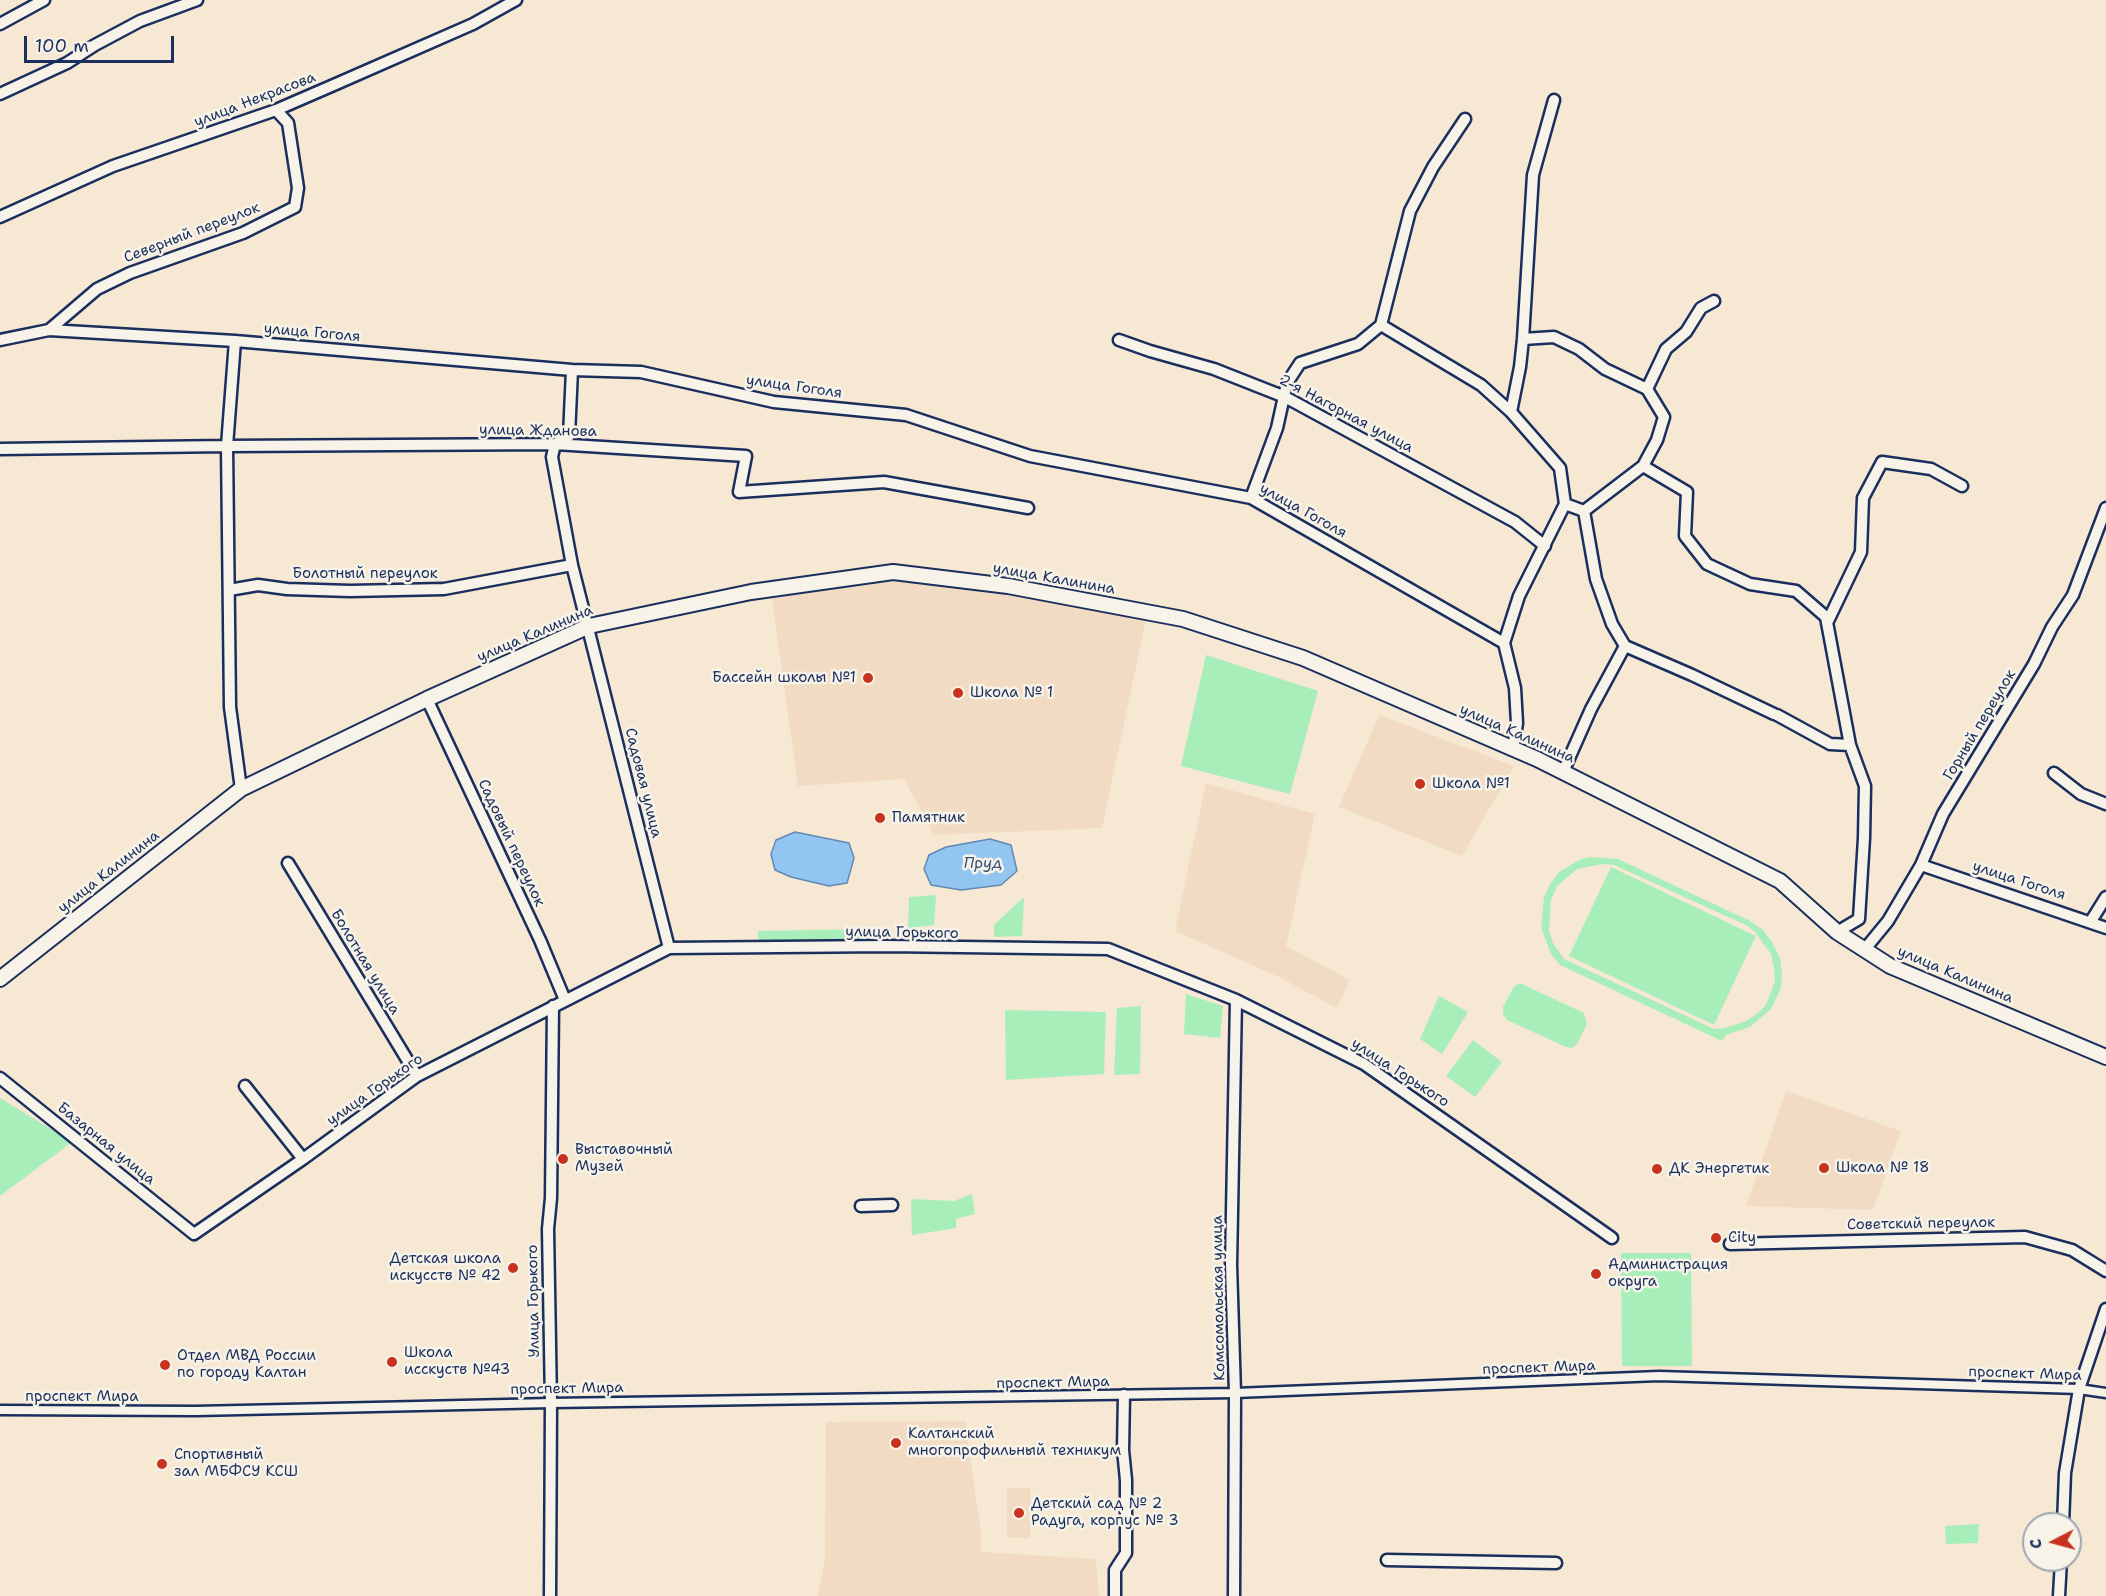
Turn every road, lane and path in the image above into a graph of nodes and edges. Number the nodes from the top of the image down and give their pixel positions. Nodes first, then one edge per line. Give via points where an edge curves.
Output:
1 (44, 0) edge
2 (197, 0) edge
3 (516, 0) edge
4 (0, 24) edge
5 (0, 94) edge
6 (1554, 100) dead end
7 (276, 110) junction
8 (1465, 119) dead end
9 (0, 217) edge
10 (1714, 301) dead end
11 (1381, 325) junction
12 (49, 330) junction
13 (1524, 339) junction
14 (0, 340) edge
15 (1119, 340) dead end
16 (235, 341) junction
17 (572, 370) junction
18 (1647, 388) junction
19 (1285, 397) junction
20 (1511, 412) junction
21 (555, 444) junction
22 (227, 446) junction
23 (0, 449) edge
24 (1643, 466) junction
25 (1962, 486) dead end
26 (1251, 498) junction
27 (1565, 504) junction
28 (1028, 508) dead end
29 (2106, 508) edge
30 (1584, 511) junction
31 (1545, 546) junction
32 (572, 565) junction
33 (229, 590) junction
34 (1827, 623) junction
35 (589, 626) junction
36 (1504, 644) junction
37 (1624, 646) junction
38 (427, 699) junction
39 (1850, 745) junction
40 (1513, 748) junction
41 (1563, 772) junction
42 (2054, 772) dead end
43 (241, 789) junction
44 (2106, 804) edge
45 (288, 863) dead end
46 (1922, 865) junction
47 (2106, 897) edge
48 (2091, 921) junction
49 (2106, 928) edge
50 (1837, 932) junction
51 (669, 948) junction
52 (1865, 949) junction
53 (0, 979) edge
54 (565, 1000) junction
55 (1236, 1000) junction
56 (553, 1006) junction
57 (2106, 1057) edge
58 (417, 1076) junction
59 (0, 1078) edge
60 (245, 1086) dead end
61 (303, 1159) junction
62 (892, 1205) dead end
63 (861, 1206) dead end
64 (194, 1234) joint
65 (1612, 1238) dead end
66 (1730, 1244) dead end
67 (2106, 1271) edge
68 (2106, 1309) edge
69 (2079, 1389) junction
70 (1235, 1393) junction
71 (2106, 1393) edge
72 (1124, 1395) junction
73 (551, 1403) junction
74 (0, 1410) edge
75 (2064, 1512) edge
76 (1388, 1560) dead end
77 (1556, 1563) dead end
78 (2060, 1572) edge
79 (550, 1596) edge
80 (1115, 1596) edge
81 (1234, 1596) edge
82 (2059, 1596) edge

1 - 4 street
2 - 5 street via 140,21 67,63
3 - 7 street, улица Некрасова via 473,24
6 - 13 street via 1533,175
7 - 9 street, улица Некрасова via 112,166
7 - 12 street, Северный переулок via 288,123 298,188 295,207 243,233 96,289
8 - 11 street via 1410,211
10 - 18 street via 1701,308 1686,332 1666,349
11 - 19 street via 1358,344 1300,363 1287,383
11 - 20 street via 1481,385
12 - 14 street, улица Гоголя
12 - 16 street, улица Гоголя
13 - 18 street via 1554,337 1579,349 1605,369
13 - 20 street
15 - 19 street, 2-я Нагорная улица via 1214,369
16 - 17 street, улица Гоголя
16 - 22 street
17 - 21 street via 569,436
17 - 26 street, улица Гоголя via 641,372 774,402 906,415 1030,456
18 - 24 street via 1664,417
19 - 26 street
19 - 31 street, 2-я Нагорная улица via 1515,522
20 - 27 street via 1560,468
21 - 22 street, улица Жданова
21 - 28 street, улица Жданова via 746,456 739,492 884,482
21 - 32 street, Садовая улица via 552,457
22 - 23 street, улица Жданова
22 - 33 street
24 - 30 street
24 - 34 street via 1687,492 1685,536 1707,564 1750,584 1796,591 1826,617
25 - 34 street via 1931,468 1882,462 1863,498 1861,552
26 - 36 street, улица Гоголя
27 - 30 street
27 - 31 street
29 - 46 street, Горный переулок via 2073,596 1943,814
30 - 37 street via 1596,579
31 - 36 street via 1519,596
32 - 33 street, Болотный переулок via 444,588 350,591 258,585
32 - 35 street, Садовая улица
33 - 43 street via 230,706
34 - 39 street
35 - 38 street, улица Калинина
35 - 40 street, улица Калинина via 751,592 893,572 1008,586 1183,619 1303,658
35 - 51 street, Садовая улица
36 - 40 street via 1515,688 1517,723
37 - 39 street via 1717,686 1830,744
37 - 41 street
38 - 43 street, улица Калинина
38 - 54 street, Садовый переулок
39 - 50 street via 1865,786 1859,919
40 - 41 street, улица Калинина
41 - 50 street, улица Калинина via 1780,881
42 - 44 street via 2081,794
43 - 53 street, улица Калинина
45 - 58 street, Болотная улица
46 - 48 street, улица Гоголя
46 - 52 street, Горный переулок via 1888,921
47 - 48 street
48 - 49 street, улица Гоголя
50 - 52 street, улица Калинина
51 - 54 street, улица Горького
51 - 55 street, улица Горького via 1108,949
52 - 57 street, улица Калинина via 1890,966
54 - 56 street, улица Горького
55 - 65 street, улица Горького via 1364,1064
55 - 70 street, Комсомольская улица via 1231,1265
56 - 58 street, улица Горького
56 - 73 street, Улица Горького via 548,1229
58 - 61 street, улица Горького
59 - 64 street, Базарная улица
60 - 61 street
61 - 64 street, улица Горького
62 - 63 street
66 - 67 street, Советский переулок via 2025,1237 2072,1250
68 - 69 street
69 - 70 street, проспект Мира via 1659,1376
69 - 71 street, проспект Мира
69 - 75 street
70 - 72 street, проспект Мира
70 - 81 street, Комсомольская улица
72 - 73 street, проспект Мира
72 - 80 street via 1126,1553 1115,1570
73 - 74 street, проспект Мира via 196,1411
73 - 79 street, Улица Горького
76 - 77 street
78 - 82 street

